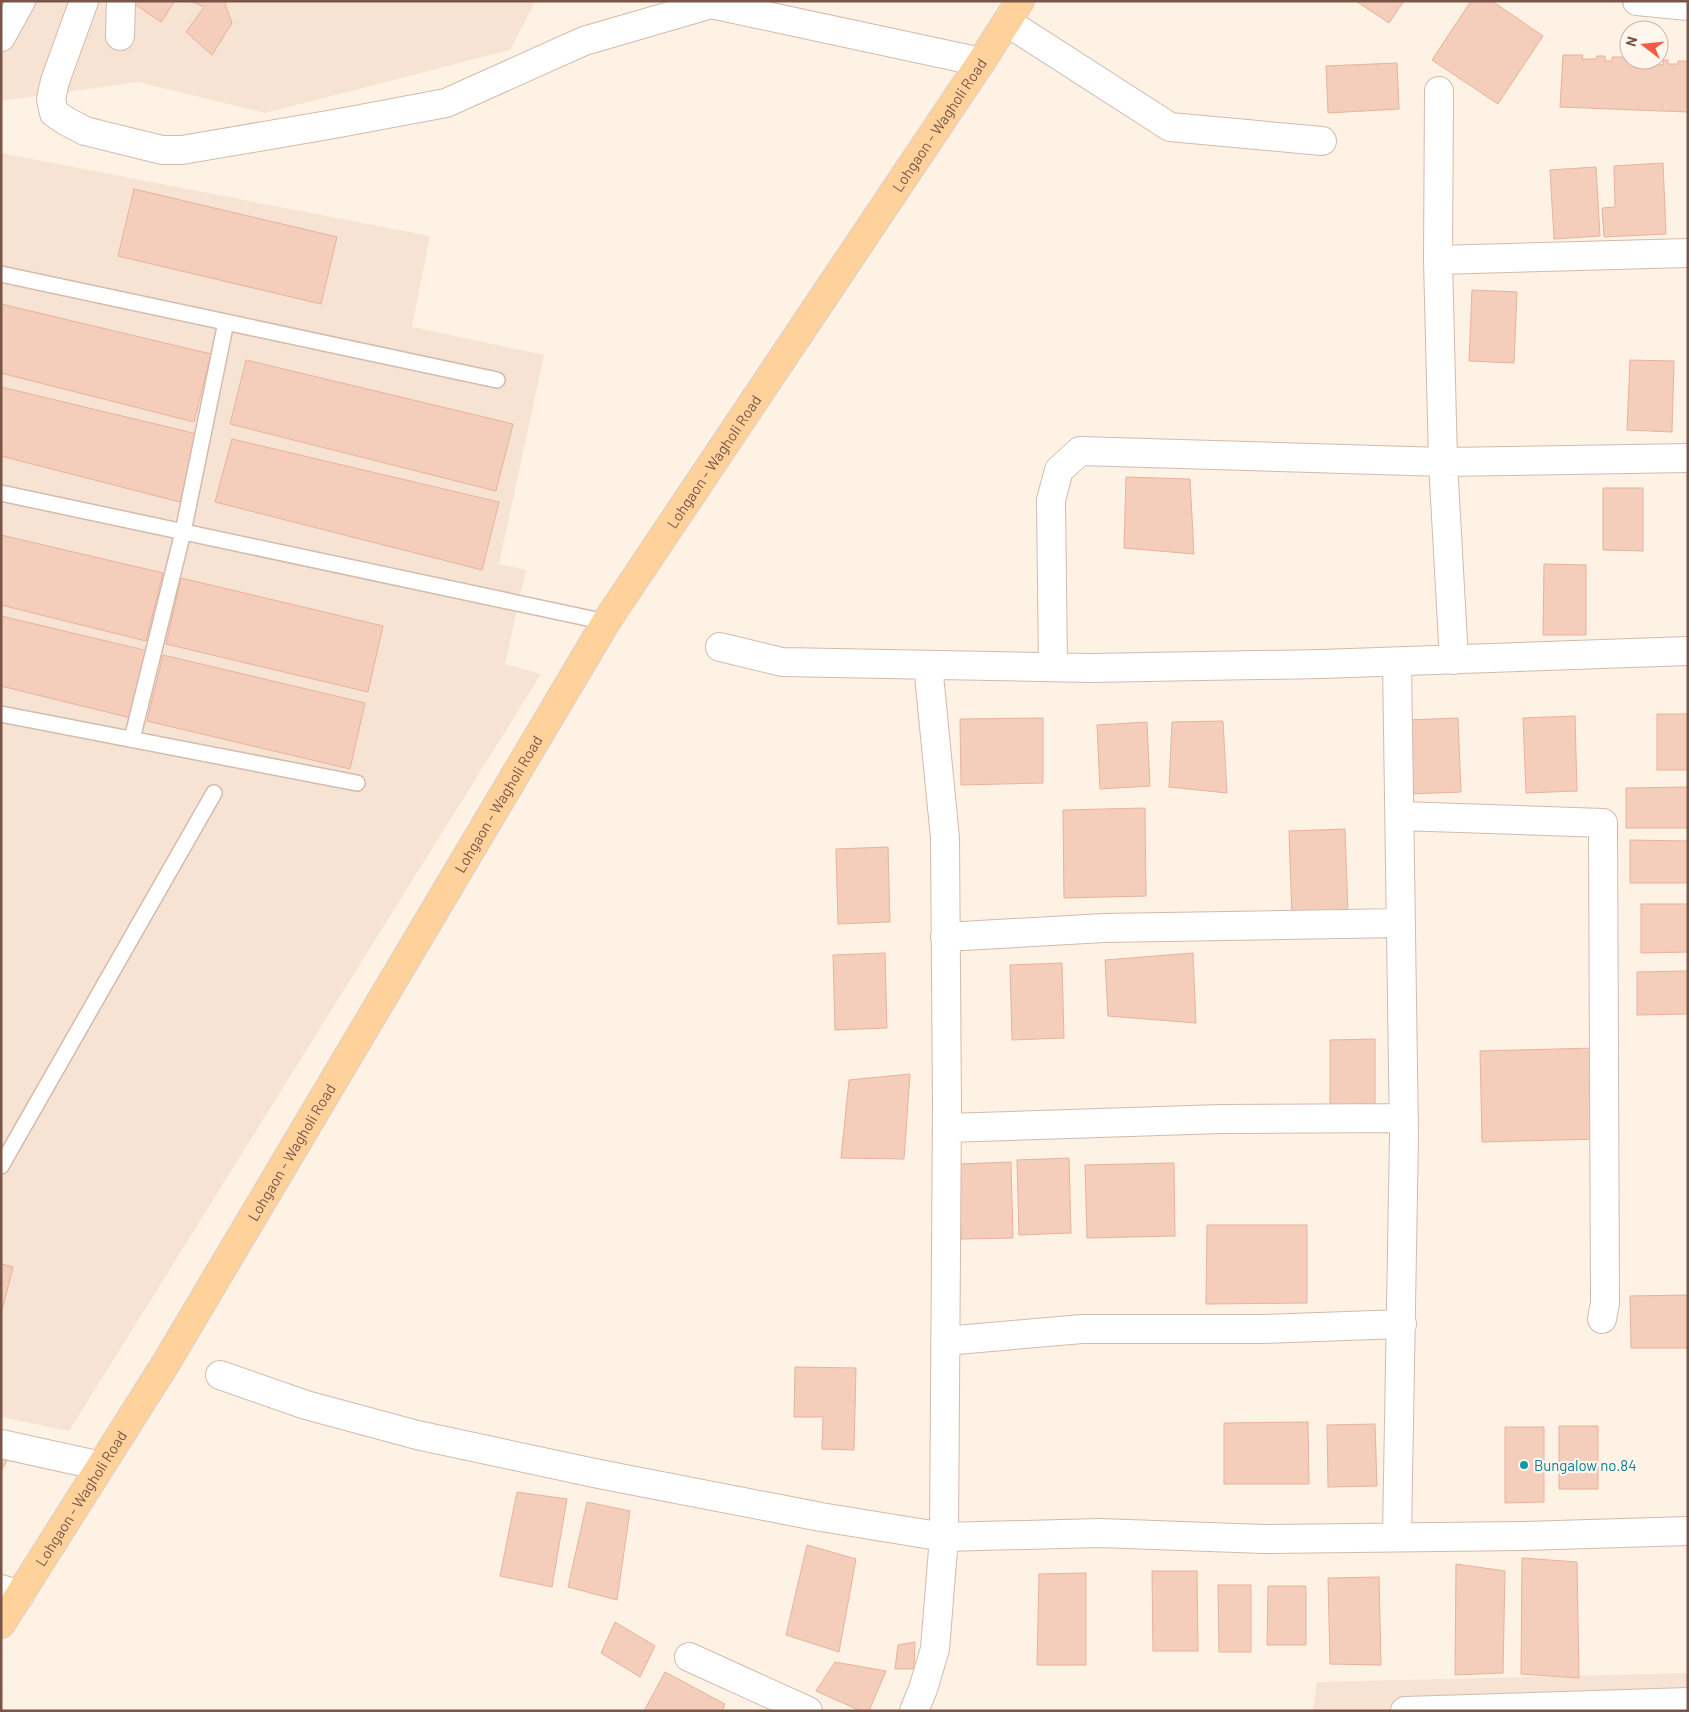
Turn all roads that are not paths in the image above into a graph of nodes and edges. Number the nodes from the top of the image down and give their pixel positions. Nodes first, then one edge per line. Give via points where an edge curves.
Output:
1 (21, 1) edge
2 (84, 1) edge
3 (121, 1) edge
4 (1637, 1) edge
5 (1688, 6) edge
6 (1014, 11) edge
7 (120, 36) dead end
8 (1, 37) edge
9 (981, 62) junction
10 (1439, 91) dead end
11 (1322, 141) dead end
12 (1688, 253) edge
13 (1438, 260) junction
14 (1, 274) edge
15 (226, 322) junction
16 (497, 380) dead end
17 (1688, 458) edge
18 (1443, 462) junction
19 (1, 493) edge
20 (182, 532) junction
21 (606, 622) junction
22 (720, 647) dead end
23 (1688, 651) edge
24 (1454, 660) junction
25 (1397, 662) junction
26 (928, 665) junction
27 (1053, 667) junction
28 (1, 714) edge
29 (132, 739) junction
30 (357, 783) dead end
31 (214, 793) dead end
32 (1400, 816) junction
33 (1401, 923) junction
34 (945, 937) junction
35 (1404, 1118) junction
36 (947, 1128) junction
37 (1, 1166) edge
38 (1602, 1319) dead end
39 (1402, 1324) junction
40 (945, 1341) junction
41 (220, 1375) dead end
42 (1, 1444) edge
43 (101, 1466) junction
44 (1688, 1531) edge
45 (944, 1537) junction
46 (1397, 1537) junction
47 (11, 1592) edge
48 (1, 1624) edge
49 (689, 1657) dead end
50 (1688, 1702) edge
51 (808, 1711) edge
52 (914, 1711) edge
53 (1405, 1711) edge

1 - 8 street
2 - 9 street via 55,81 54,113 85,131 162,150 192,148 446,103 584,41 710,4
3 - 7 street
4 - 5 street
6 - 9 main road, Lohgaon - Wagholi Road
6 - 11 street via 1170,127
9 - 21 main road, Lohgaon - Wagholi Road
10 - 13 street
12 - 13 street
13 - 18 street
14 - 15 lane
15 - 16 lane
15 - 20 lane
17 - 18 street
18 - 24 street
18 - 27 street via 1080,451 1059,470 1051,500
19 - 20 lane
20 - 21 lane
20 - 29 lane
21 - 43 main road, Lohgaon - Wagholi Road via 166,1363
22 - 26 street via 782,662
23 - 24 street
24 - 25 street
25 - 27 street
25 - 32 street
26 - 27 street
26 - 34 street via 945,838
28 - 29 lane
29 - 30 lane
31 - 37 lane
32 - 33 street
32 - 38 street via 1604,823 1605,1303
33 - 34 street via 1104,928
33 - 35 street
34 - 36 street
35 - 36 street via 1221,1119
35 - 39 street
36 - 40 street
39 - 40 street via 1082,1330
39 - 46 street
40 - 45 street
41 - 45 street via 306,1405 417,1435 821,1517
42 - 43 street
43 - 47 main road, Lohgaon - Wagholi Road
44 - 46 street
45 - 46 street via 1100,1533 1264,1539
45 - 52 street via 935,1649
47 - 48 main road, Lohgaon - Wagholi Road
49 - 51 street
50 - 53 street

